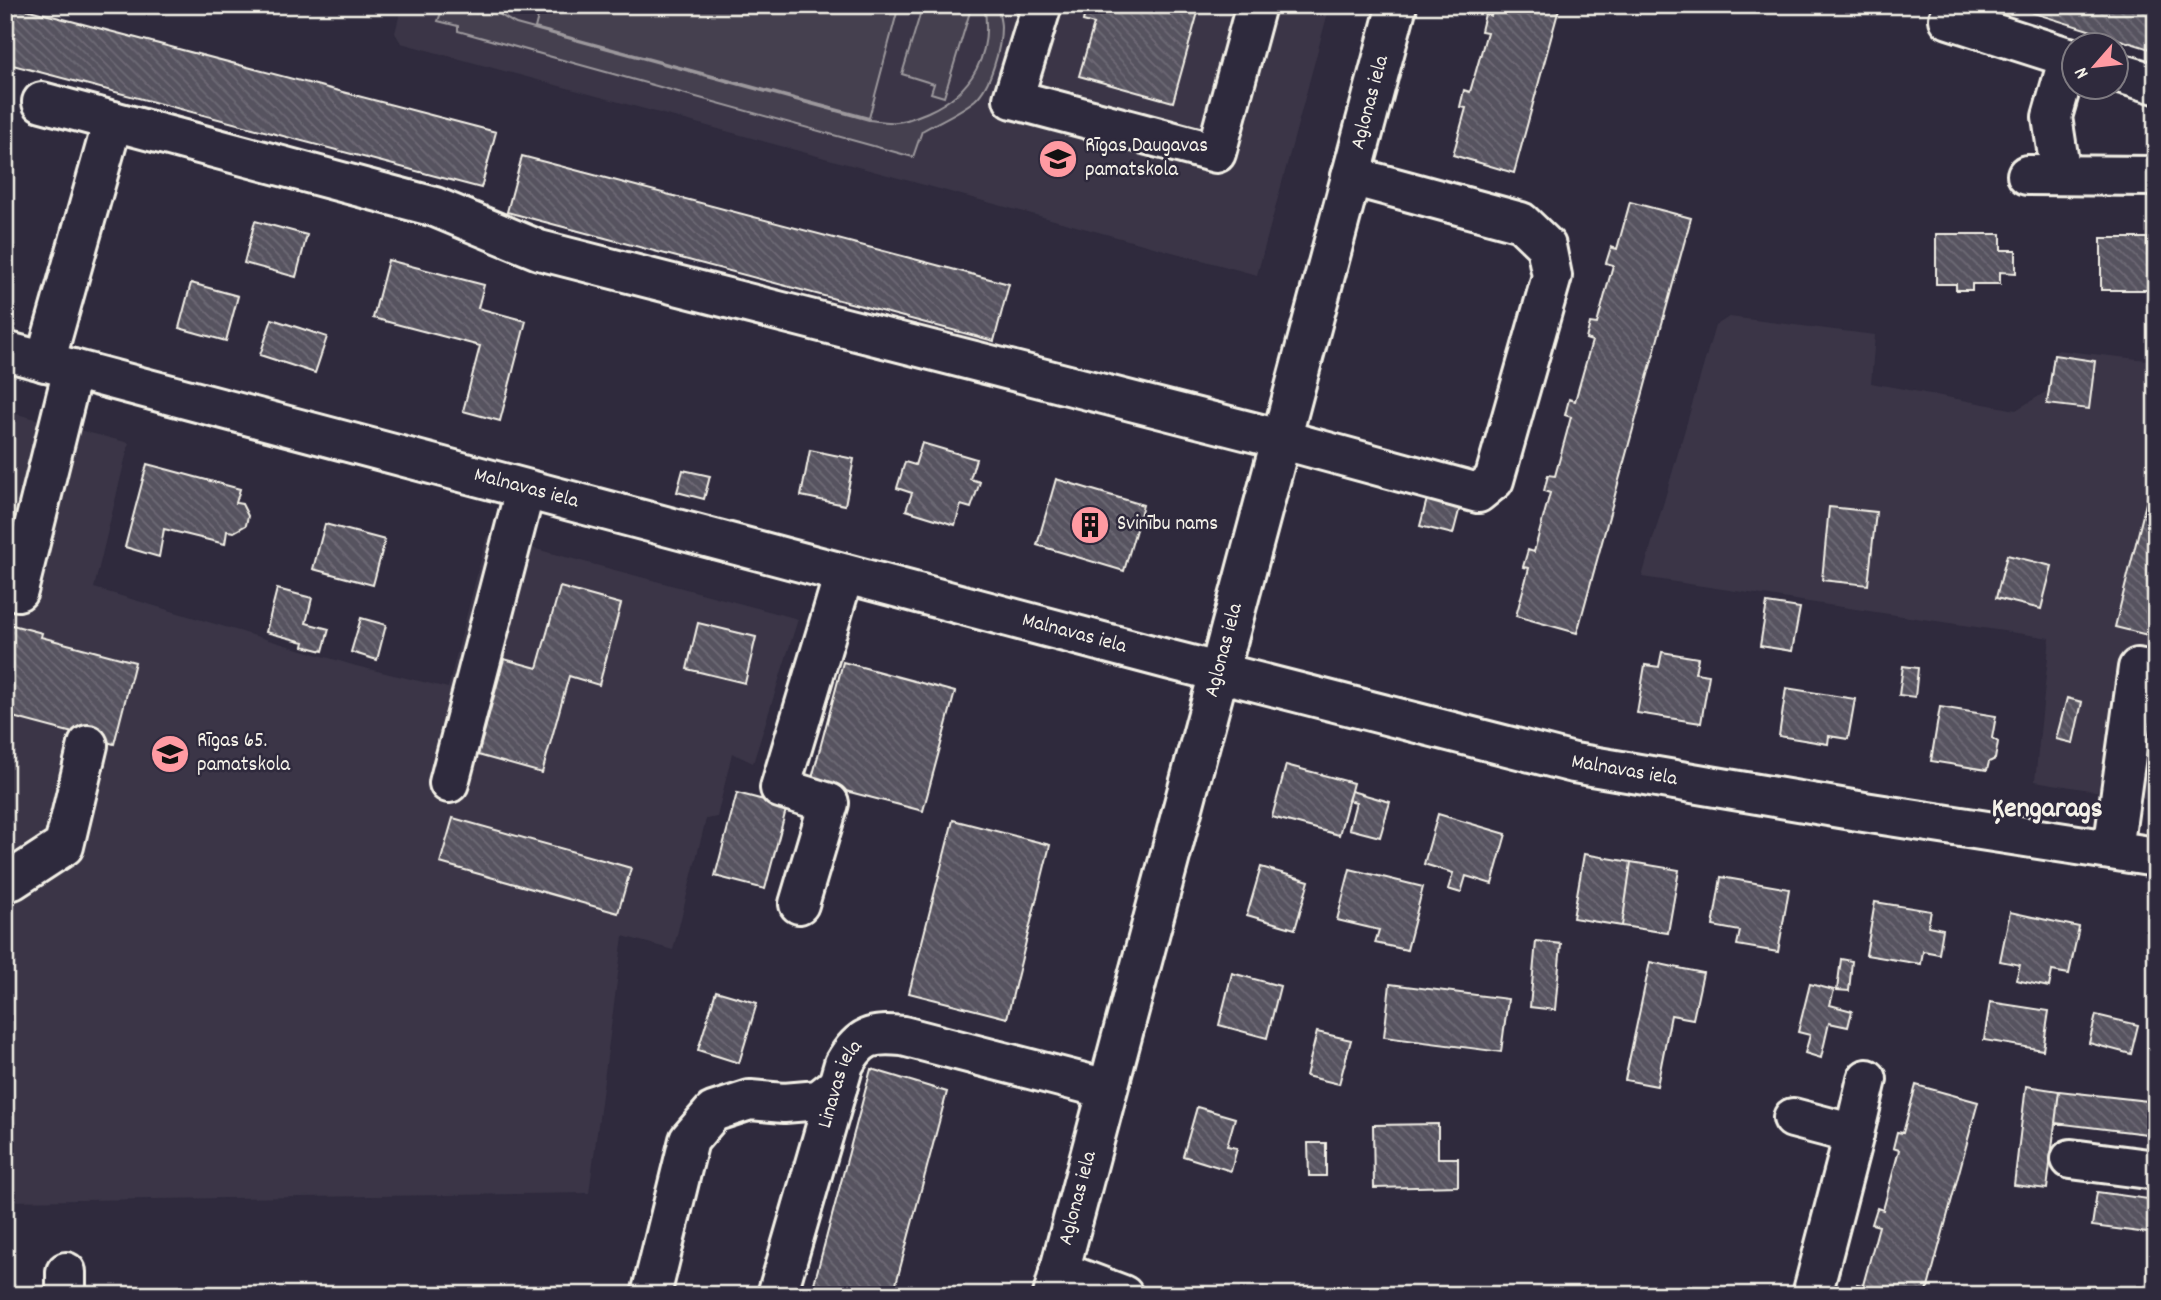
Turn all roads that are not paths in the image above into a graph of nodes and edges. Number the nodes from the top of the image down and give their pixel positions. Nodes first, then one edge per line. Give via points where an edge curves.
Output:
1 (1042, 5) edge
2 (1256, 5) edge
3 (1397, 5) edge
4 (1949, 19) dead end
5 (2060, 54) edge
6 (2130, 76) edge
7 (2156, 84) edge
8 (2060, 92) edge
9 (42, 102) dead end
10 (113, 121) junction
11 (1350, 176) junction
12 (2156, 176) edge
13 (5, 351) edge
14 (59, 365) junction
15 (1280, 439) junction
16 (525, 490) junction
17 (844, 574) junction
18 (18, 591) dead end
19 (2138, 668) dead end
20 (1218, 671) junction
21 (88, 745) dead end
22 (449, 783) dead end
23 (2113, 850) junction
24 (2156, 857) edge
25 (5, 882) edge
26 (799, 904) dead end
27 (1867, 1079) dead end
28 (838, 1086) junction
29 (1107, 1089) junction
30 (1793, 1118) dead end
31 (1854, 1134) junction
32 (2071, 1159) dead end
33 (2156, 1170) edge
34 (1056, 1283) edge
35 (651, 1295) edge
36 (777, 1295) edge
37 (1124, 1295) edge
38 (1812, 1295) edge

1 - 2 street via 1013,99 1216,153
3 - 11 street, Aglonas iela
4 - 5 street
6 - 7 street
8 - 12 street via 2044,175
9 - 10 street
10 - 14 street
10 - 15 street via 435,207 539,250
11 - 15 street, Aglonas iela
11 - 15 street via 1521,222 1546,246 1552,276 1494,480 1478,493
13 - 14 street, Malnavas iela
14 - 16 street, Malnavas iela
14 - 18 street
15 - 20 street, Aglonas iela
16 - 17 street, Malnavas iela
16 - 22 street
17 - 20 street, Malnavas iela
17 - 26 street via 779,788 829,803
19 - 23 street
20 - 23 street, Malnavas iela via 1574,763
20 - 29 street, Aglonas iela
21 - 25 street via 64,846
23 - 24 street, Malnavas iela
27 - 31 street
28 - 29 street, Linavas iela via 855,1045 879,1034 903,1036
28 - 35 street via 819,1100 750,1100 713,1112 689,1140
28 - 36 street, Linavas iela
29 - 34 street, Aglonas iela
30 - 31 street
31 - 38 street
32 - 33 street
34 - 37 street

